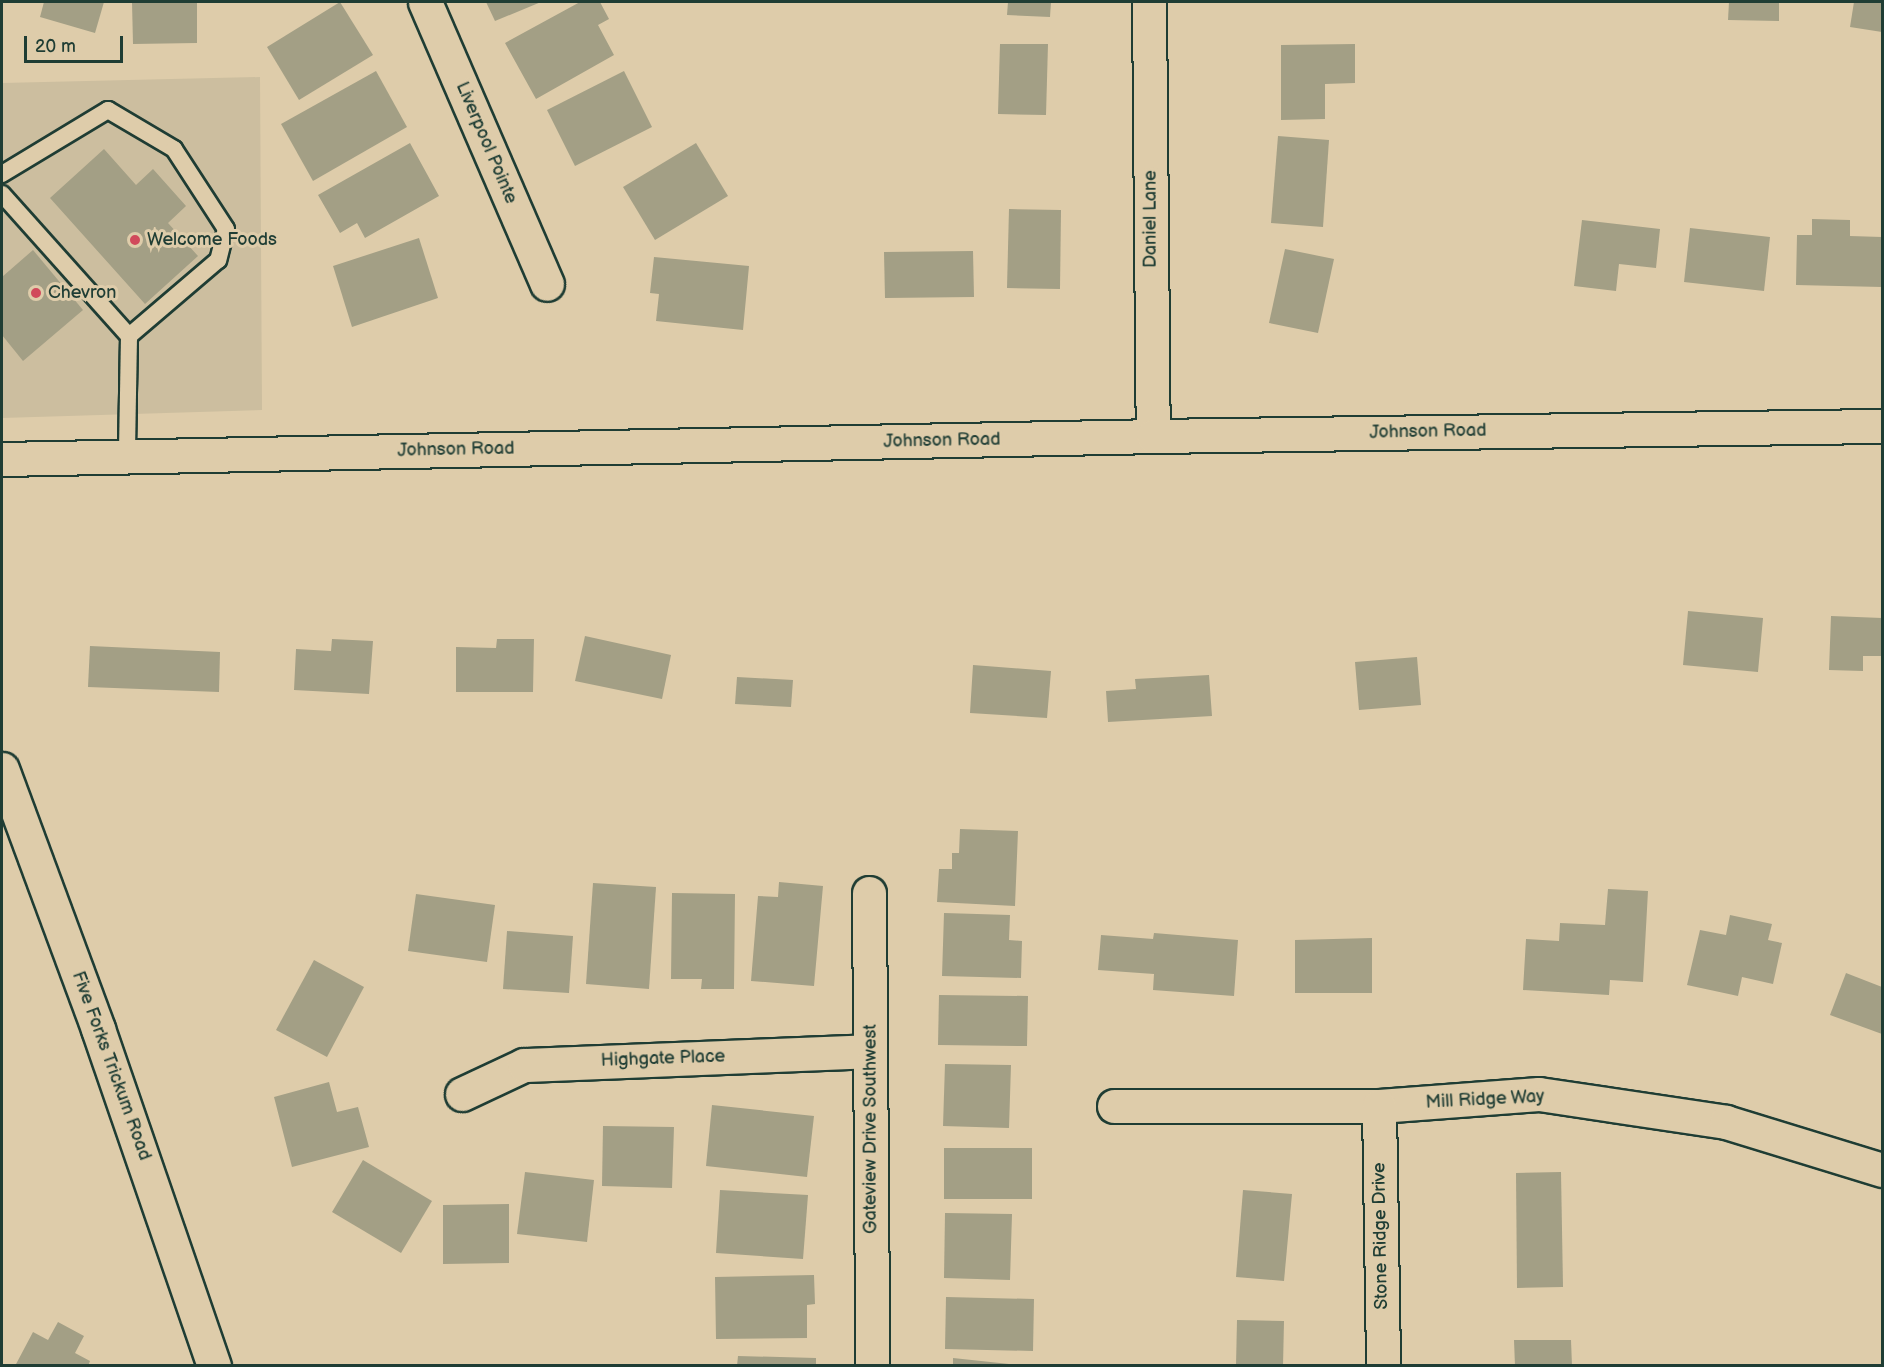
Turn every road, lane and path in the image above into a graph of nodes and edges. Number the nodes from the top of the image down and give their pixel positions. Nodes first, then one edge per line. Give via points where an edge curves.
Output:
1 (425, 2) edge
2 (1149, 2) edge
3 (2, 174) edge
4 (2, 194) edge
5 (547, 284) dead end
6 (129, 336) junction
7 (1882, 426) edge
8 (1153, 436) junction
9 (127, 456) junction
10 (2, 459) edge
11 (2, 769) edge
12 (869, 893) dead end
13 (870, 1051) junction
14 (462, 1094) dead end
15 (1114, 1106) dead end
16 (1378, 1106) junction
17 (1882, 1170) edge
18 (214, 1365) edge
19 (873, 1365) edge
20 (1383, 1365) edge

1 - 5 street, Liverpool Pointe
2 - 8 street, Daniel Lane
3 - 6 lane via 108,110 174,149 226,230 218,260
4 - 6 lane
6 - 9 lane
7 - 8 street, Johnson Road
8 - 9 street, Johnson Road
9 - 10 street, Johnson Road
11 - 18 street, Five Forks Trickum Road via 98,1029
12 - 13 street, Gateview Drive Southwest
13 - 14 street, Highgate Place via 524,1065
13 - 19 street, Gateview Drive Southwest
15 - 16 street, Mill Ridge Way
16 - 17 street, Mill Ridge Way via 1539,1094 1726,1122
16 - 20 street, Stone Ridge Drive

